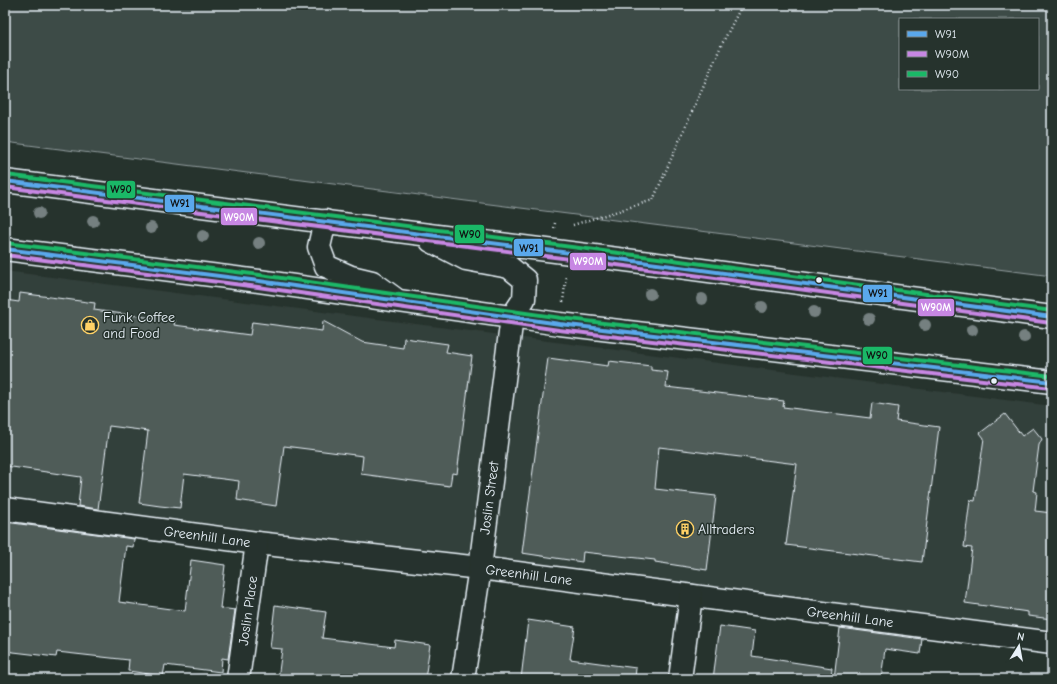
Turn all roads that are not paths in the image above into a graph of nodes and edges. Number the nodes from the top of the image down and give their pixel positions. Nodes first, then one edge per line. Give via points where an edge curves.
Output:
1 (5, 181) edge
2 (324, 221) junction
3 (416, 233) junction
4 (5, 249) edge
5 (399, 301) junction
6 (512, 317) junction
7 (1052, 317) edge
8 (1052, 382) edge
9 (5, 509) edge
10 (257, 543) junction
11 (480, 568) junction
12 (691, 596) junction
13 (1052, 643) edge
14 (238, 679) edge
15 (463, 679) edge
16 (680, 679) edge

1 - 2 main road
2 - 3 main road
2 - 5 main road via 319,247 326,266 351,277 372,282
3 - 6 main road via 466,259 509,267 525,280 524,299
3 - 7 main road
4 - 5 main road
5 - 6 main road
6 - 8 main road
6 - 11 main road, Joslin Street
9 - 10 main road, Greenhill Lane
10 - 11 main road, Greenhill Lane
10 - 14 main road, Joslin Place
11 - 12 main road, Greenhill Lane
11 - 15 main road, Joslin Street
12 - 13 main road, Greenhill Lane
12 - 16 main road

